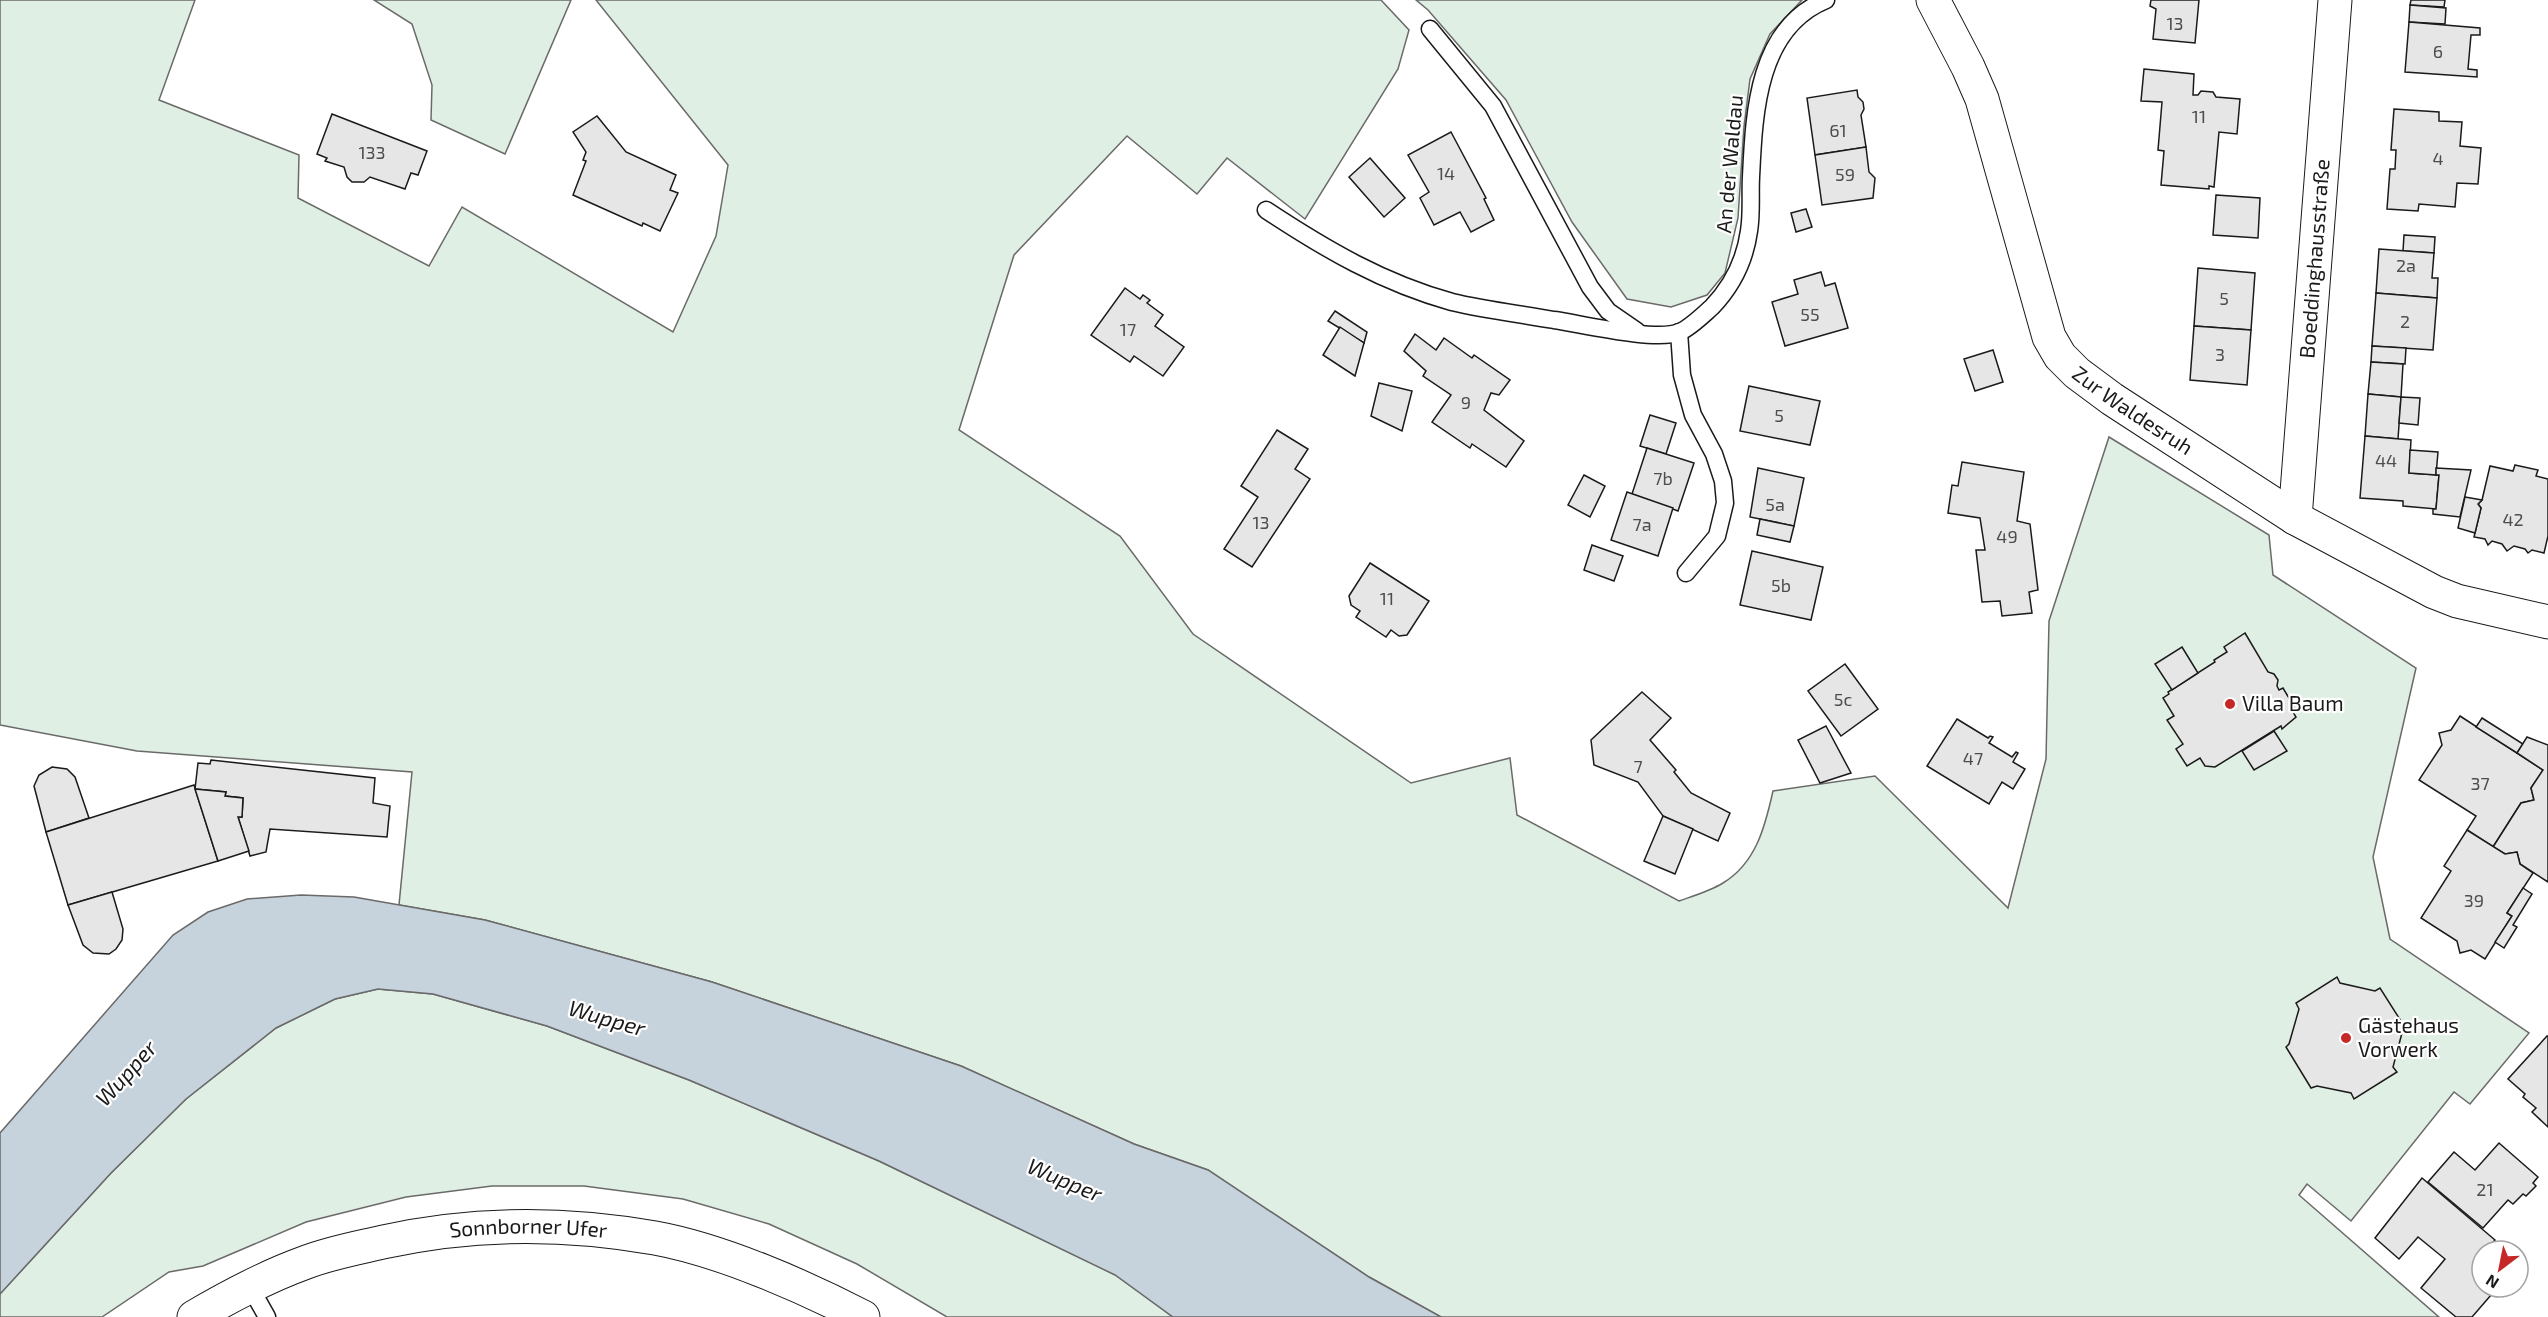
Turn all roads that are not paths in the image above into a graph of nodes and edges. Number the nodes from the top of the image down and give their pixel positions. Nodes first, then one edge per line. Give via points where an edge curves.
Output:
1 (1826, 0) edge
2 (1933, 0) edge
3 (2335, 0) edge
4 (1430, 29) dead end
5 (1266, 210) dead end
6 (1679, 332) junction
7 (1642, 335) junction
8 (2295, 518) junction
9 (1686, 573) dead end
10 (2548, 622) edge
11 (249, 1286) junction
12 (194, 1317) edge
13 (267, 1317) edge
14 (863, 1317) edge

1 - 6 lane, An der Waldau via 1798,18 1769,58 1760,87 1749,231 1740,265 1725,293 1704,315
2 - 8 street, Zur Waldesruh via 1982,99 2049,337 2060,356 2112,399
3 - 8 street, Boeddinghausstraße
4 - 7 lane via 1493,106 1590,287 1608,311
5 - 7 lane, An der Waldau via 1326,249 1377,275 1453,302
6 - 7 lane, An der Waldau
6 - 9 lane via 1682,375 1693,415 1714,454 1725,503 1717,536
8 - 10 street, Zur Waldesruh via 2446,597
11 - 12 street, Sonnborner Ufer
11 - 13 lane
11 - 14 street, Sonnborner Ufer via 307,1262 429,1232 524,1226 655,1238 711,1253 825,1297

